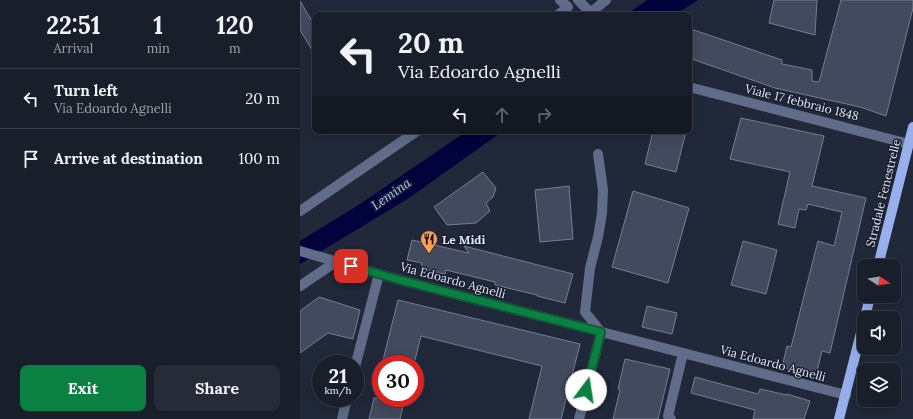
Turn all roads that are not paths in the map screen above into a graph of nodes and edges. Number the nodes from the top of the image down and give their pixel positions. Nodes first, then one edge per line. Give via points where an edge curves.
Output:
1 (560, 0) edge
2 (578, 0) edge
3 (606, 0) edge
4 (562, 12) edge
5 (588, 12) edge
6 (592, 12) edge
7 (692, 88) edge
8 (913, 127) edge
9 (414, 134) edge
10 (909, 144) junction
11 (598, 154) dead end
12 (300, 211) edge
13 (300, 251) edge
14 (880, 259) edge
15 (337, 261) junction
16 (379, 274) junction
17 (300, 286) edge
18 (601, 332) junction
19 (857, 350) edge
20 (683, 353) junction
21 (358, 355) edge
22 (846, 395) junction
23 (345, 407) edge
24 (342, 419) edge
25 (579, 419) edge
26 (671, 419) edge
27 (839, 419) edge

1 - 4 street via 568,7
2 - 5 street
3 - 6 street
7 - 10 street, Viale 17 febbraio 1848
8 - 10 main road, Stradale Fenestrelle
9 - 12 street
10 - 14 main road, Stradale Fenestrelle
11 - 18 street via 603,190 602,213 590,268 585,312
13 - 15 street, Via Edoardo Agnelli
15 - 16 street, Via Edoardo Agnelli
15 - 17 street
16 - 18 street, Via Edoardo Agnelli
16 - 21 street
18 - 20 street, Via Edoardo Agnelli
18 - 25 street
19 - 22 main road
20 - 22 street, Via Edoardo Agnelli
20 - 26 street via 668,416
22 - 27 main road
23 - 24 street

